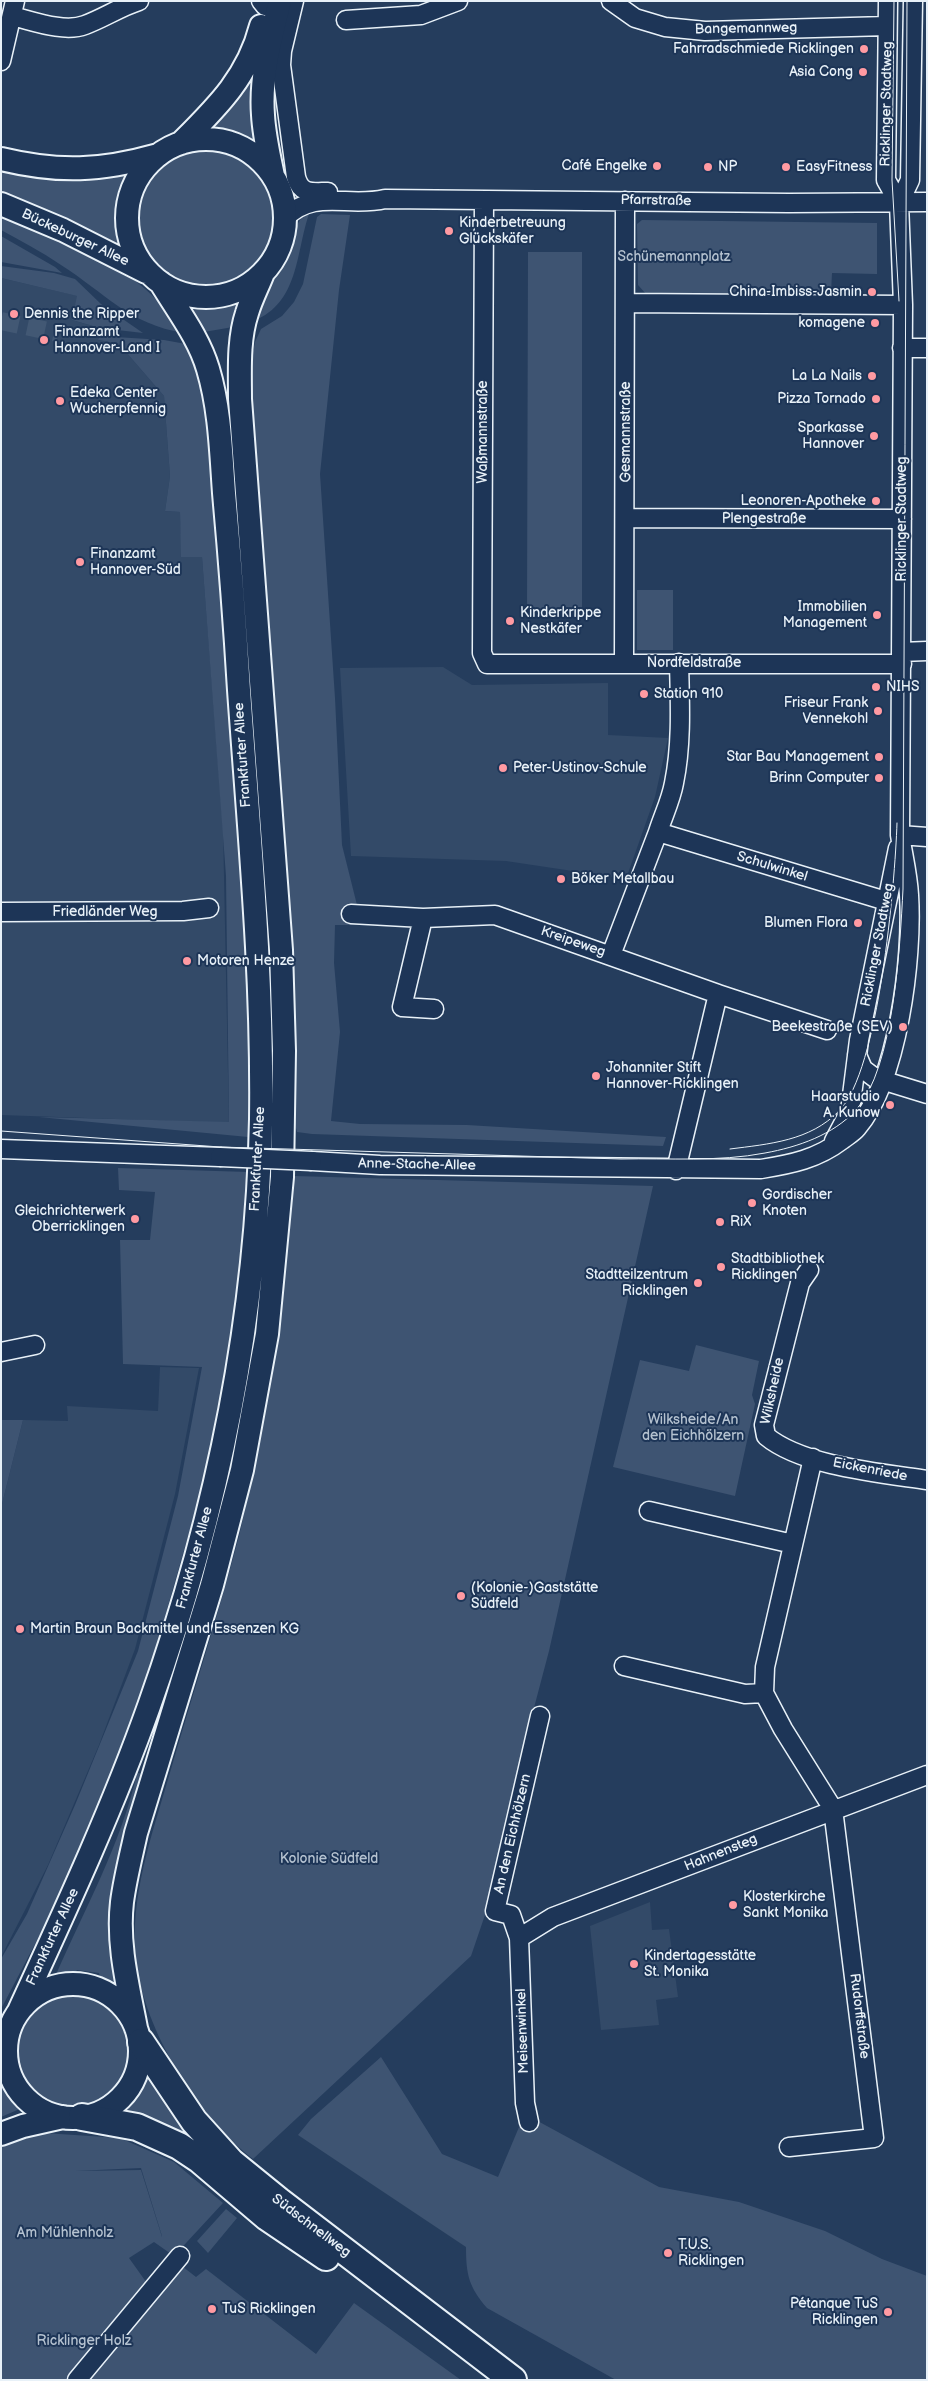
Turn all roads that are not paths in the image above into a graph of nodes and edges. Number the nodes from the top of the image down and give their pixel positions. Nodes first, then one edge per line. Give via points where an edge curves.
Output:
1 (139, 1) edge
2 (294, 1) edge
3 (458, 1) edge
4 (611, 1) edge
5 (888, 1) edge
6 (913, 1) edge
7 (13, 9) edge
8 (272, 10) edge
9 (346, 20) dead end
10 (888, 26) junction
11 (1, 61) edge
12 (181, 143) junction
13 (159, 155) junction
14 (1, 159) edge
15 (273, 176) junction
16 (385, 198) junction
17 (484, 200) junction
18 (625, 201) junction
19 (927, 202) edge
20 (1, 204) edge
21 (898, 204) junction
22 (285, 218) junction
23 (263, 272) junction
24 (155, 278) junction
25 (626, 303) junction
26 (902, 304) junction
27 (902, 348) junction
28 (927, 348) edge
29 (626, 518) junction
30 (902, 519) junction
31 (927, 652) edge
32 (902, 658) junction
33 (624, 663) junction
34 (679, 663) junction
35 (487, 664) joint
36 (658, 832) junction
37 (900, 836) junction
38 (927, 836) edge
39 (886, 901) junction
40 (209, 908) dead end
41 (1, 912) edge
42 (351, 914) dead end
43 (423, 918) junction
44 (611, 955) junction
45 (718, 994) junction
46 (434, 1010) dead end
47 (827, 1030) dead end
48 (857, 1055) junction
49 (891, 1062) joint
50 (883, 1080) junction
51 (927, 1094) edge
52 (850, 1106) junction
53 (1, 1149) edge
54 (829, 1150) junction
55 (676, 1170) junction
56 (809, 1270) dead end
57 (35, 1345) dead end
58 (1, 1352) edge
59 (813, 1458) junction
60 (927, 1480) edge
61 (649, 1511) dead end
62 (793, 1544) junction
63 (624, 1666) dead end
64 (764, 1693) junction
65 (540, 1716) dead end
66 (927, 1775) edge
67 (833, 1809) junction
68 (519, 1938) junction
69 (10, 2027) edge
70 (138, 2035) junction
71 (72, 2117) junction
72 (529, 2122) dead end
73 (1, 2134) edge
74 (788, 2147) dead end
75 (225, 2170) junction
76 (273, 2209) junction
77 (180, 2256) dead end
78 (77, 2380) edge
79 (491, 2380) edge
80 (513, 2380) edge

1 - 7 street via 84,26 65,27
2 - 8 street
3 - 9 street via 421,15
4 - 10 street, Bangemannweg via 635,18 673,28 705,31
5 - 10 street, Ricklinger Stadtweg
6 - 21 street, Ricklinger Stadtweg via 910,180
7 - 11 street
8 - 12 main road via 240,77 210,115
8 - 15 main road via 263,90 264,130
8 - 16 street, Pfarrstraße via 299,186 309,192 370,192
10 - 21 street, Ricklinger Stadtweg via 886,180
12 - 13 main road
12 - 15 main road via 196,140 226,142 252,155
13 - 14 main road via 87,169 47,167
13 - 24 main road via 138,177 128,205 128,231 133,249
15 - 22 main road
16 - 17 street, Pfarrstraße
16 - 22 street, Pfarrstraße via 371,202 311,201 294,209
17 - 18 street, Pfarrstraße
17 - 35 street, Waßmannstraße via 482,653
18 - 21 street, Pfarrstraße
18 - 25 street, Gesmannstraße
19 - 21 street, Pfarrstraße
20 - 24 main road, Bückeburger Allee via 63,230
21 - 26 street, Ricklinger Stadtweg
22 - 23 main road via 280,247
23 - 24 main road via 251,283 222,296 190,296
23 - 70 main road, Frankfurter Allee via 244,324 240,399 281,950 284,1051 282,1177 266,1334 242,1470 228,1530 126,1874 122,1902 122,1954
24 - 69 main road, Frankfurter Allee via 193,333 208,366 220,445 259,993 261,1119 253,1251 244,1331 219,1465 174,1632 129,1759 79,1881
25 - 26 street
25 - 29 street, Gesmannstraße
26 - 27 street, Ricklinger Stadtweg
27 - 28 street
27 - 30 street, Ricklinger Stadtweg
29 - 30 street, Plengestraße
29 - 33 street, Gesmannstraße
30 - 32 street, Ricklinger Stadtweg
31 - 32 street, Nordfeldstraße
32 - 34 street, Nordfeldstraße
32 - 37 street, Ricklinger Stadtweg
33 - 34 street, Nordfeldstraße
33 - 35 street, Nordfeldstraße
34 - 36 street via 681,721 678,756 674,785
36 - 39 street, Schulwinkel
36 - 44 street
37 - 38 street
37 - 39 street, Ricklinger Stadtweg
37 - 49 street, Ricklinger Stadtweg via 909,896 909,940
39 - 48 street, Ricklinger Stadtweg
40 - 41 street, Friedländer Weg
42 - 43 street, Kreipeweg
43 - 44 street, Kreipeweg via 494,915
43 - 46 street via 402,1007
44 - 45 street, Kreipeweg
45 - 47 street, Kreipeweg
45 - 55 street
48 - 50 street via 863,1069 874,1078
48 - 52 street
49 - 50 street, Anne-Stache-Allee
50 - 51 street
50 - 52 street
50 - 54 street, Anne-Stache-Allee via 856,1129
52 - 54 street via 847,1119
53 - 55 street, Anne-Stache-Allee, bridge via 389,1165
54 - 55 street, Anne-Stache-Allee via 810,1159 761,1169
56 - 59 street, Wilksheide via 797,1291 764,1425 766,1436 775,1444
57 - 58 street
59 - 60 street, Eickenriede via 866,1471
59 - 62 street
61 - 62 street
62 - 64 street via 765,1668
63 - 64 street via 744,1694
64 - 67 street via 783,1730
65 - 68 street, An den Eichhölzern via 494,1911 511,1915
66 - 67 street, Hahnensteg
67 - 68 street, Hahnensteg via 553,1916
67 - 74 street, Rudorffstraße via 874,2138
68 - 72 street, Meisenwinkel via 525,2103
69 - 70 main road via 32,1998 65,1984 82,1985 100,1989 115,1999 127,2012
69 - 71 main road via 6,2048 8,2067 15,2085 44,2111
70 - 71 main road via 135,2076 126,2091 114,2104 99,2112
70 - 75 highway, Südschnellweg
71 - 73 main road via 23,2126
71 - 75 highway, Südschnellweg via 113,2121 157,2134
75 - 76 highway, Südschnellweg
76 - 79 highway, Südschnellweg
76 - 80 highway, Südschnellweg
77 - 78 street

